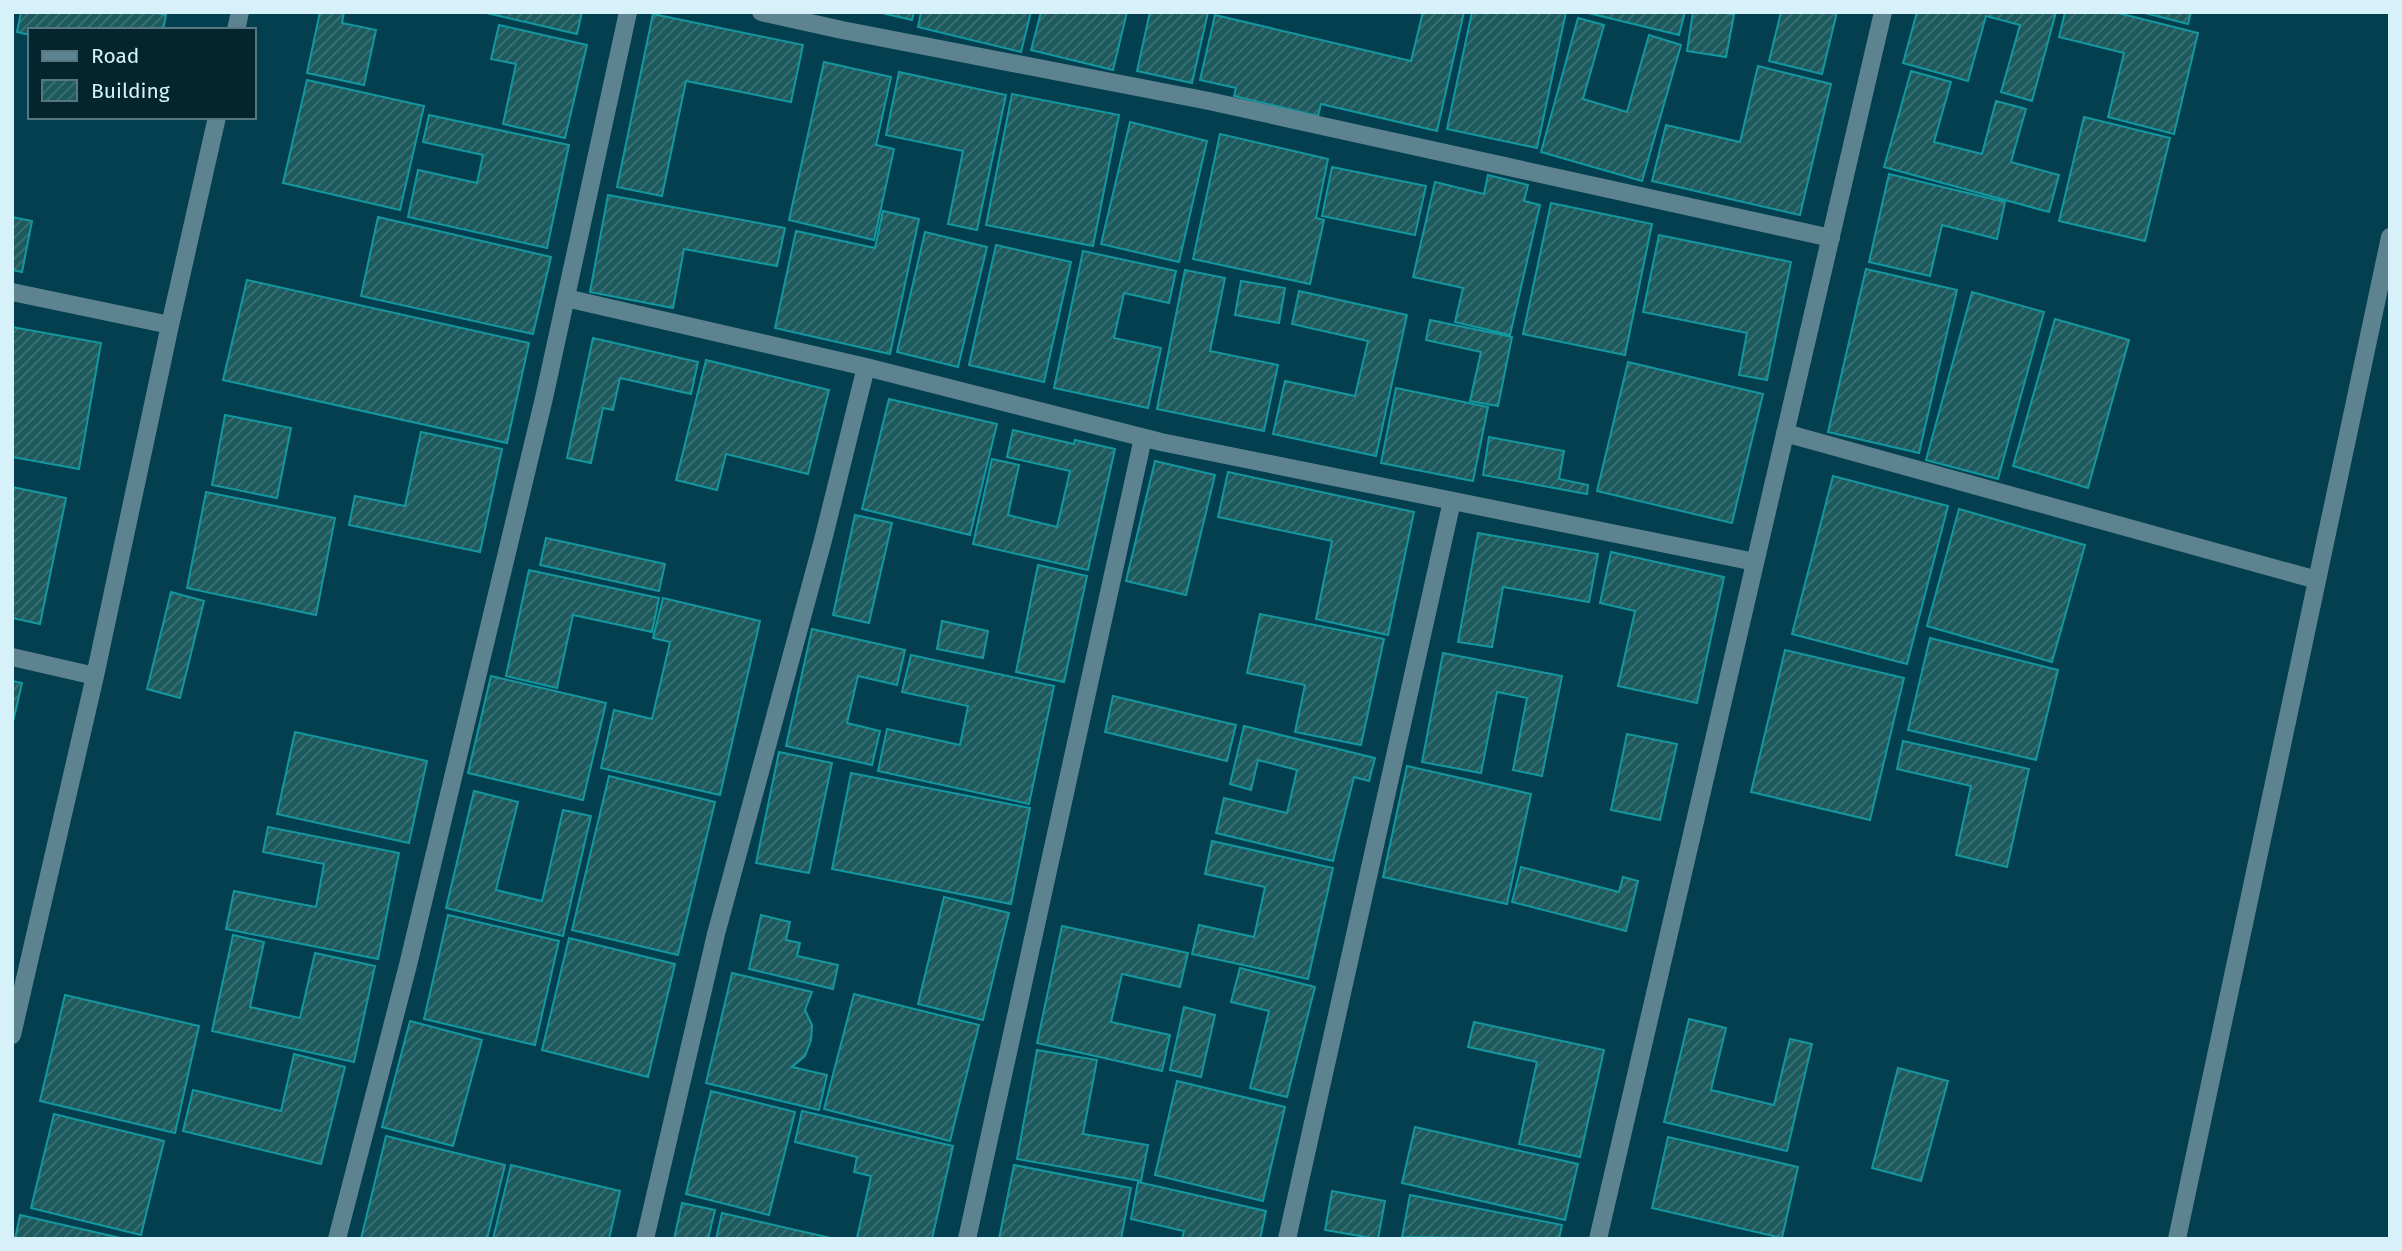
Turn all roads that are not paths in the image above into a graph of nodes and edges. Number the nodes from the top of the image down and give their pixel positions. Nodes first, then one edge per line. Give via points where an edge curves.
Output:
1 (628, 12) edge
2 (761, 12) edge
3 (1883, 12) edge
4 (217, 119) edge
5 (2390, 237) edge
6 (1831, 238) junction
7 (12, 292) edge
8 (566, 298) junction
9 (170, 325) junction
10 (866, 367) junction
11 (1785, 433) junction
12 (1143, 438) junction
13 (1452, 500) junction
14 (1755, 562) junction
15 (2317, 580) junction
16 (12, 657) edge
17 (95, 676) junction
18 (19, 973) edge
19 (12, 1035) edge
20 (337, 1239) edge
21 (645, 1239) edge
22 (967, 1239) edge
23 (1287, 1239) edge
24 (1598, 1239) edge
25 (2177, 1239) edge

1 - 8 street
2 - 6 street via 1209,101
3 - 6 street
4 - 9 street
5 - 15 street
6 - 11 street
7 - 9 street
8 - 10 street
8 - 20 street via 408,965
9 - 17 street
10 - 12 street
10 - 21 street via 716,934
11 - 14 street
11 - 15 street
12 - 13 street
12 - 22 street
13 - 14 street
13 - 23 street
14 - 24 street
15 - 25 street
16 - 17 street
17 - 18 street
18 - 19 street

